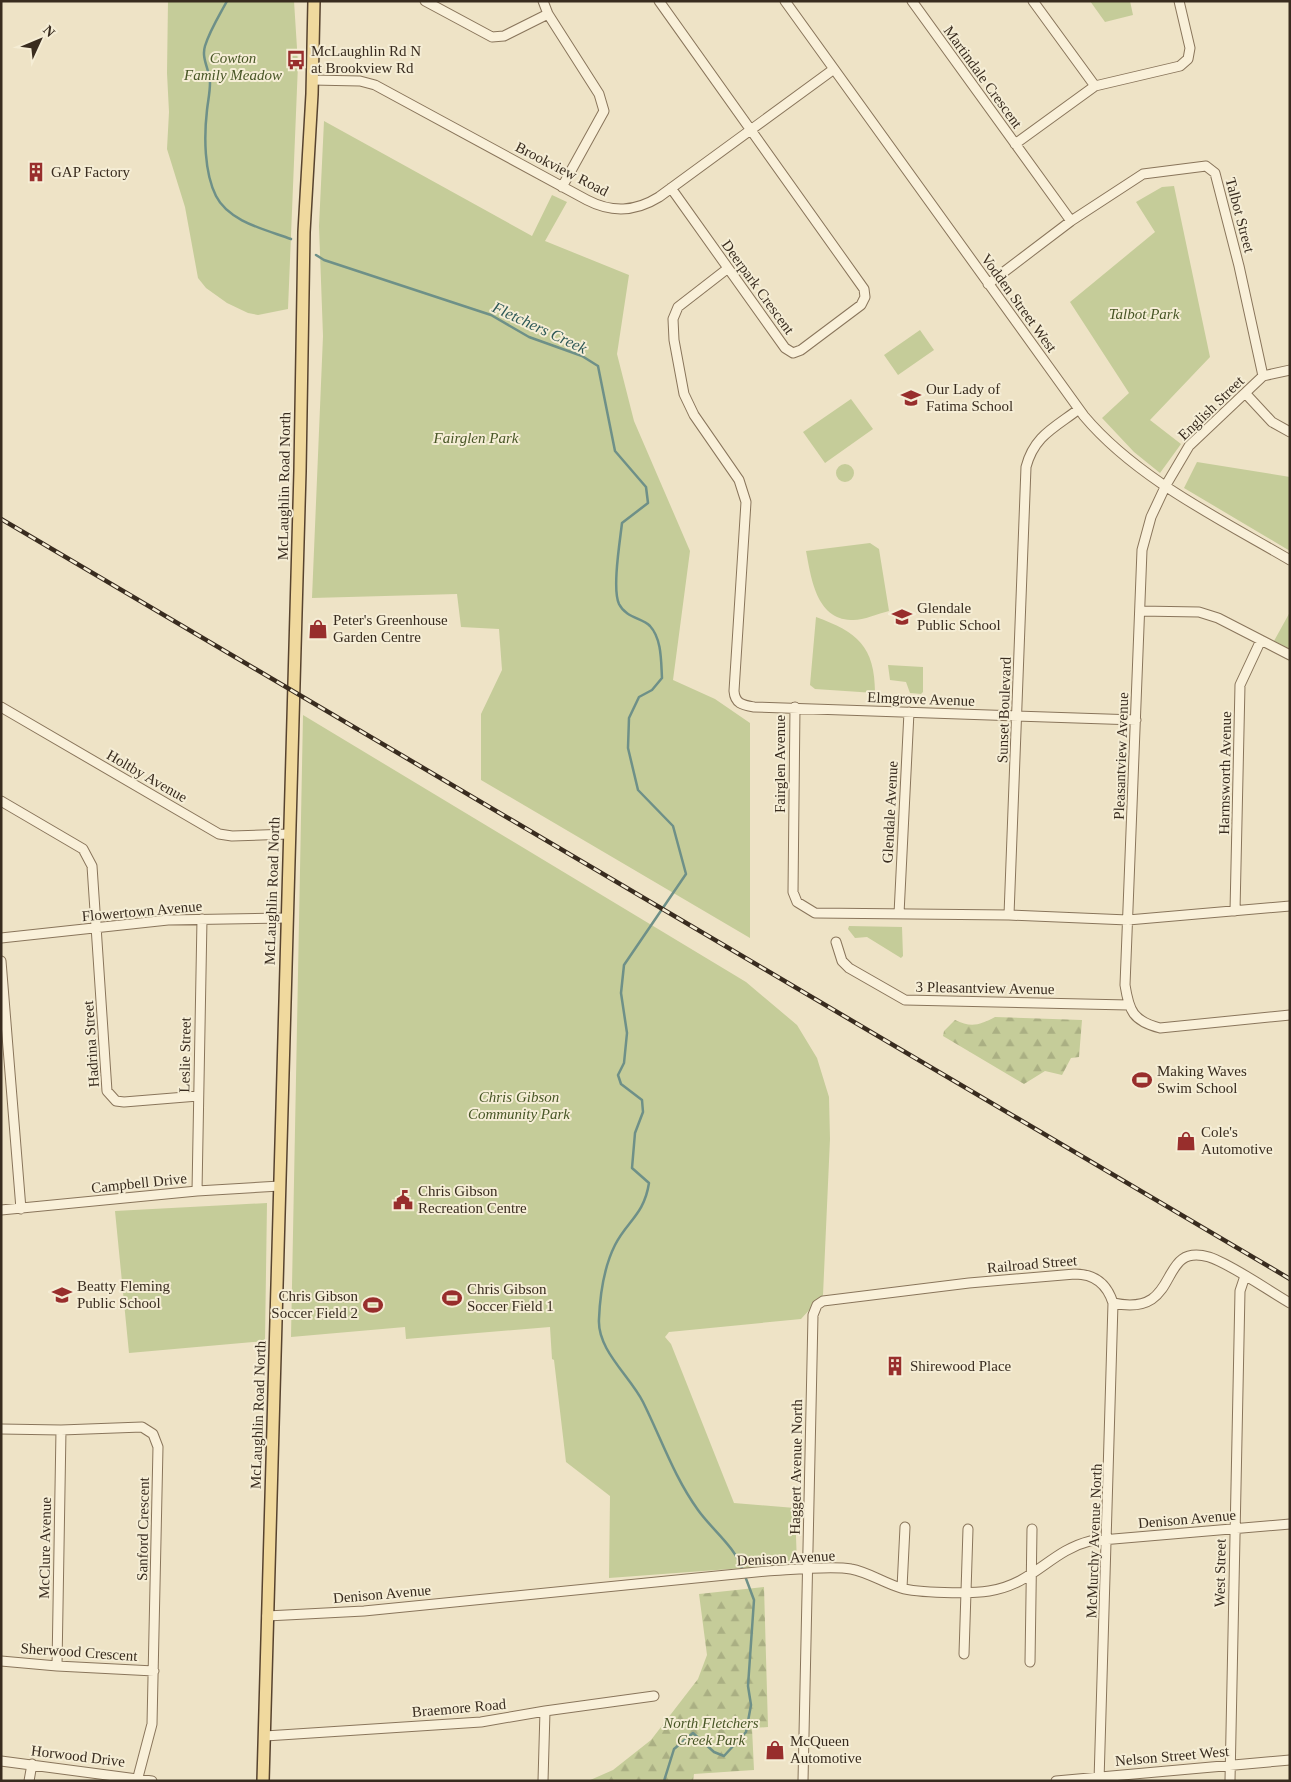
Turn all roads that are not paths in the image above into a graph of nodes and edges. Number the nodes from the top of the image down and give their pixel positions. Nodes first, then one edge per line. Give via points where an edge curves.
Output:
1 (314, 1) edge
2 (425, 1) edge
3 (543, 1) edge
4 (658, 1) edge
5 (785, 1) edge
6 (912, 1) edge
7 (1033, 1) edge
8 (1179, 1) edge
9 (548, 14) junction
10 (834, 69) junction
11 (312, 80) junction
12 (1095, 86) junction
13 (750, 131) junction
14 (1015, 144) junction
15 (562, 187) junction
16 (671, 188) junction
17 (1071, 222) junction
18 (727, 268) junction
19 (988, 284) junction
20 (1290, 370) edge
21 (1263, 376) junction
22 (1246, 394) junction
23 (1079, 409) junction
24 (1290, 432) edge
25 (1166, 485) junction
26 (1290, 560) edge
27 (1140, 611) junction
28 (1260, 640) junction
29 (1290, 655) edge
30 (1, 707) edge
31 (795, 707) junction
32 (909, 712) junction
33 (1017, 717) junction
34 (1136, 720) junction
35 (1, 801) edge
36 (289, 834) junction
37 (1290, 906) edge
38 (1235, 911) junction
39 (899, 914) junction
40 (1008, 915) junction
41 (286, 918) junction
42 (202, 919) junction
43 (1128, 920) junction
44 (97, 929) junction
45 (1, 938) edge
46 (836, 942) dead end
47 (1, 960) edge
48 (1128, 1005) junction
49 (1290, 1015) edge
50 (198, 1096) junction
51 (280, 1186) junction
52 (197, 1191) junction
53 (21, 1209) junction
54 (1, 1210) edge
55 (1245, 1276) junction
56 (1113, 1303) junction
57 (1290, 1303) edge
58 (818, 1305) joint
59 (1, 1428) edge
60 (61, 1430) junction
61 (1290, 1524) edge
62 (905, 1527) dead end
63 (1235, 1528) junction
64 (968, 1529) dead end
65 (1032, 1529) dead end
66 (1108, 1540) junction
67 (807, 1569) junction
68 (1031, 1576) junction
69 (902, 1588) junction
70 (966, 1591) junction
71 (267, 1616) junction
72 (964, 1654) dead end
73 (1, 1661) edge
74 (1030, 1662) dead end
75 (57, 1666) junction
76 (154, 1671) junction
77 (654, 1696) dead end
78 (545, 1710) junction
79 (265, 1736) junction
80 (1290, 1760) edge
81 (1, 1761) edge
82 (32, 1764) junction
83 (1230, 1765) junction
84 (137, 1779) edge
85 (1100, 1779) edge
86 (29, 1781) edge
87 (152, 1781) edge
88 (263, 1781) edge
89 (543, 1781) edge
90 (802, 1781) edge
91 (1056, 1781) edge
92 (1230, 1781) edge

1 - 11 main road, McLaughlin Road North
2 - 9 street via 492,37 504,36
3 - 9 street
4 - 13 street
5 - 10 street, Vodden Street West
6 - 14 street, Martindale Crescent
7 - 12 street
8 - 12 street, Martindale Crescent via 1190,48 1188,59 1180,66
9 - 15 street via 598,94 604,111
10 - 13 street, Brookview Road
10 - 19 street, Vodden Street West
11 - 15 street, Brookview Road via 360,81 375,85
11 - 36 main road, McLaughlin Road North via 304,232
12 - 14 street, Martindale Crescent
13 - 16 street, Brookview Road
13 - 18 street, Deerpark Crescent via 864,290 865,297 861,305 793,353 785,348
14 - 17 street, Martindale Crescent
15 - 16 street, Brookview Road via 598,206 618,209 644,205
16 - 18 street, Deerpark Crescent
17 - 19 street, Talbot Street
17 - 21 street, Talbot Street via 1144,174 1206,166 1215,173
18 - 31 street, Fairglen Avenue via 678,307 673,319 674,340 684,394 694,415 739,480 746,502 734,698 740,704 754,707
19 - 23 street, Vodden Street West
20 - 21 street, English Street
21 - 22 street, English Street
22 - 24 street via 1272,422
22 - 25 street, English Street via 1189,446
23 - 25 street, Vodden Street West via 1119,452
23 - 33 street, Sunset Boulevard via 1039,439 1030,450 1026,467
25 - 26 street, Vodden Street West
25 - 27 street, Pleasantview Avenue via 1151,517 1142,550
27 - 28 street via 1199,612
27 - 34 street, Pleasantview Avenue
28 - 29 street
28 - 38 street, Harmsworth Avenue via 1240,685
30 - 36 street, Holtby Avenue via 219,834
31 - 32 street, Elmgrove Avenue
31 - 39 street, Fairglen Avenue via 793,892 797,902 815,913
32 - 33 street, Elmgrove Avenue
32 - 39 street, Glendale Avenue
33 - 34 street, Elmgrove Avenue
33 - 40 street, Sunset Boulevard
34 - 43 street, Pleasantview Avenue
35 - 44 street via 83,849 92,866
36 - 41 main road, McLaughlin Road North
37 - 38 street, Fairglen Avenue
38 - 43 street, Fairglen Avenue
39 - 40 street, Fairglen Avenue
40 - 43 street, Fairglen Avenue
41 - 42 street, Flowertown Avenue
41 - 51 main road, McLaughlin Road North
42 - 44 street, Flowertown Avenue
42 - 50 street, Leslie Street
43 - 48 street, Pleasantview Avenue via 1125,985
44 - 45 street, Flowertown Avenue
44 - 50 street, Hadrina Street via 107,1091 116,1101 124,1102
46 - 48 street, 3 Pleasantview Avenue via 842,960 849,968 905,1000
47 - 53 street
48 - 49 street via 1134,1015 1146,1024 1160,1028
50 - 52 street, Leslie Street
51 - 52 street, Campbell Drive
51 - 71 main road, McLaughlin Road North
52 - 53 street, Campbell Drive
53 - 54 street, Campbell Drive
55 - 56 street via 1209,1257 1190,1257 1174,1266 1162,1290 1151,1301 1139,1306
55 - 57 street
55 - 63 street, West Street via 1240,1291
56 - 58 street, Railroad Street via 1109,1290 1097,1279 1088,1274 1075,1274 969,1283 823,1301
56 - 66 street, McMurchy Avenue North
58 - 67 street, Haggert Avenue North via 813,1314
59 - 60 street, Sanford Crescent
60 - 75 street, McClure Avenue
60 - 76 street, Sanford Crescent via 142,1427 153,1434 158,1447
61 - 63 street, Denison Avenue
62 - 69 street
63 - 66 street, Denison Avenue
63 - 83 street, West Street
64 - 70 street
65 - 68 street
66 - 68 street, Denison Avenue via 1075,1545
66 - 85 street, McMurchy Avenue North
67 - 69 street, Denison Avenue via 850,1568
67 - 71 street, Denison Avenue via 364,1611
67 - 90 street, Haggert Avenue North
68 - 70 street, Denison Avenue via 1002,1588
68 - 74 street
69 - 70 street, Denison Avenue
70 - 72 street
71 - 79 main road, McLaughlin Road North
73 - 75 street, Sherwood Crescent
75 - 76 street, Sherwood Crescent
76 - 84 street, Sanford Crescent via 152,1724
77 - 78 street, Braemore Road
78 - 79 street, Braemore Road via 481,1722
78 - 89 street
79 - 88 main road, McLaughlin Road North
80 - 83 street, Nelson Street West
81 - 82 street, Horwood Drive
82 - 84 street, Horwood Drive
82 - 86 street
83 - 85 street, Nelson Street West
83 - 92 street, West Street
84 - 87 street, Horwood Drive
85 - 91 street, Nelson Street West

